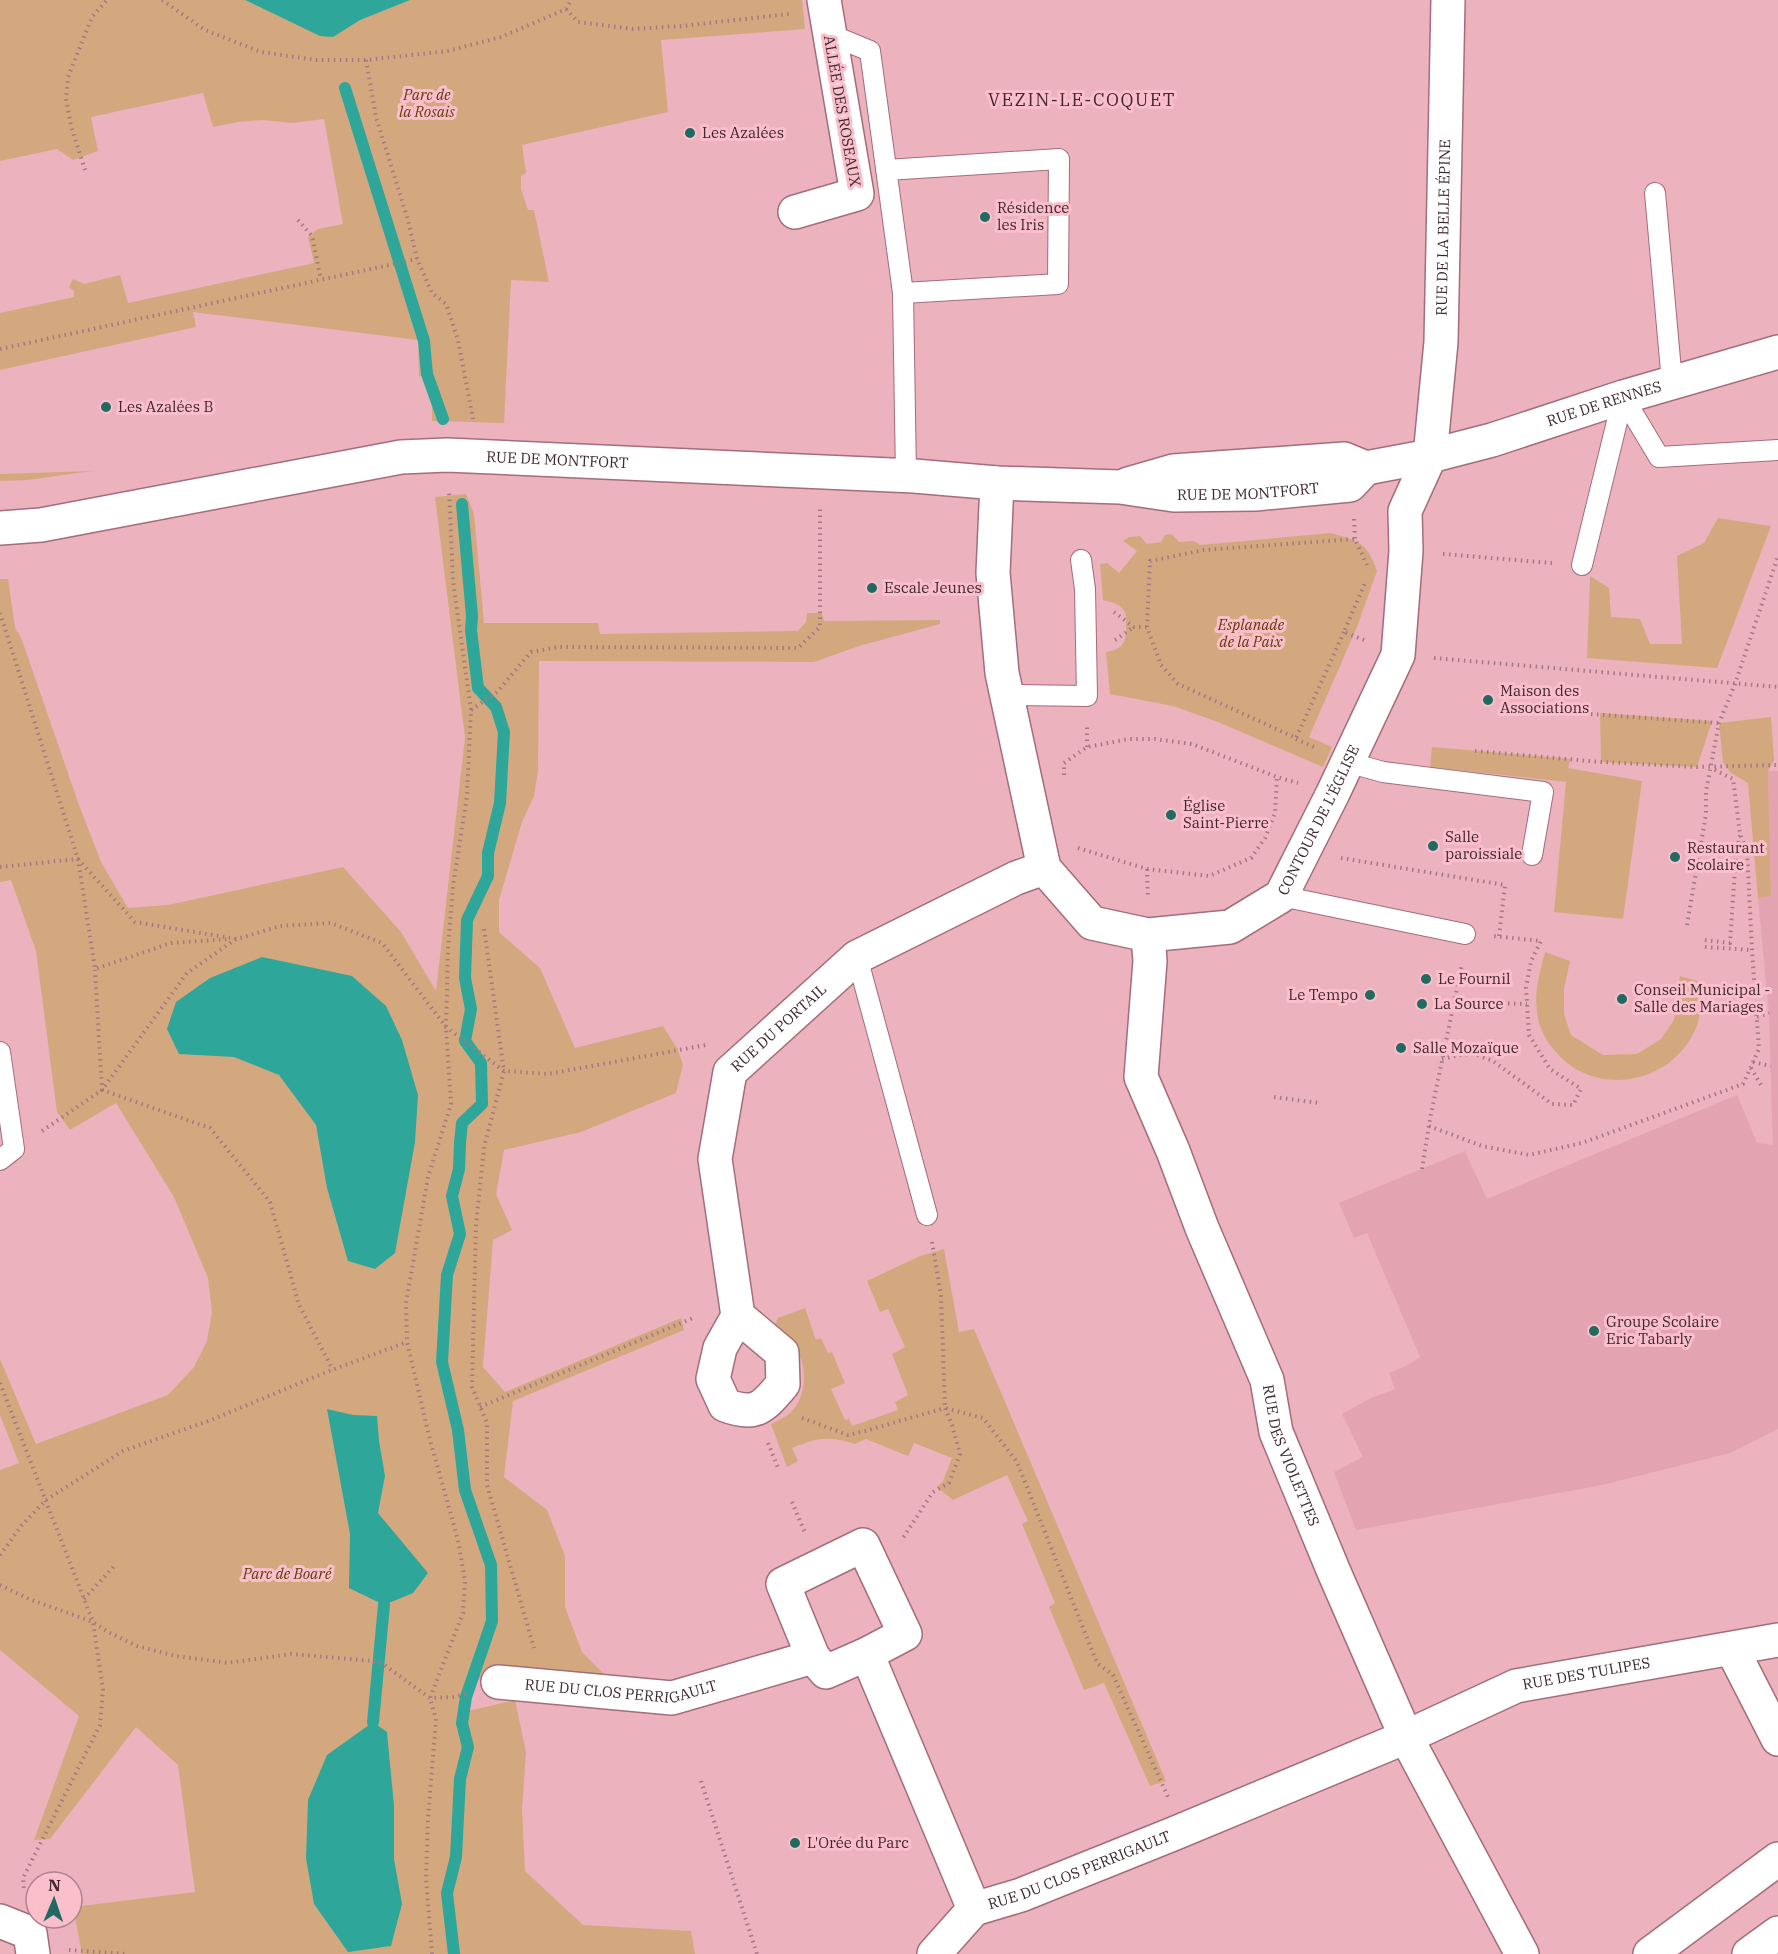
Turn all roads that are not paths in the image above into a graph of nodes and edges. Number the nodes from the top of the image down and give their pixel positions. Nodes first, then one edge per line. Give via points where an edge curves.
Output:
1 (1448, 0) edge
2 (826, 14) edge
3 (886, 170) junction
4 (1655, 193) dead end
5 (795, 212) dead end
6 (903, 293) junction
7 (1778, 352) edge
8 (1672, 382) junction
9 (1623, 397) junction
10 (1778, 450) edge
11 (1430, 456) junction
12 (906, 476) junction
13 (997, 483) junction
14 (0, 528) edge
15 (1081, 560) dead end
16 (1582, 565) road end
17 (1006, 695) junction
18 (1347, 762) junction
19 (1532, 855) dead end
20 (1044, 868) junction
21 (1281, 896) junction
22 (1465, 934) road end
23 (1148, 935) junction
24 (857, 957) junction
25 (0, 1052) edge
26 (7, 1155) edge
27 (927, 1215) road end
28 (736, 1308) road end
29 (1778, 1640) edge
30 (1732, 1649) junction
31 (867, 1654) junction
32 (813, 1657) junction
33 (498, 1682) dead end
34 (1406, 1737) junction
35 (1778, 1739) edge
36 (1778, 1859) edge
37 (974, 1909) junction
38 (0, 1921) edge
39 (1778, 1933) edge
40 (32, 1945) edge
41 (934, 1954) edge
42 (1522, 1954) edge
43 (1650, 1954) edge
44 (1749, 1954) edge

1 - 11 street, RUE DE LA BELLE ÉPINE via 1441,342
2 - 3 lane via 870,51
2 - 5 street, ALLÉE DES ROSEAUX via 857,194
3 - 6 lane
3 - 6 lane via 1059,159 1058,284
4 - 8 lane
6 - 12 lane
7 - 8 street, RUE DE RENNES
8 - 9 street, RUE DE RENNES
9 - 10 lane via 1659,457
9 - 11 street, RUE DE RENNES
9 - 16 lane
11 - 13 street, RUE DE MONTFORT via 1366,468 1350,485 1255,494 1174,495 1120,487
11 - 18 street, CONTOUR DE L'ÉGLISE via 1405,511 1398,655
12 - 13 street, RUE DE MONTFORT
12 - 14 street, RUE DE MONTFORT via 460,455 401,458 41,525
13 - 17 street, CONTOUR DE L'ÉGLISE via 993,573
15 - 17 lane via 1087,696
17 - 20 street, CONTOUR DE L'ÉGLISE
18 - 19 lane via 1383,772 1542,792
18 - 21 street, CONTOUR DE L'ÉGLISE
20 - 23 street, CONTOUR DE L'ÉGLISE via 1092,923
20 - 24 street, RUE DU PORTAIL via 1016,878
21 - 22 lane
21 - 23 street, CONTOUR DE L'ÉGLISE via 1230,927
23 - 34 street, RUE DES VIOLETTES via 1150,961 1141,1077 1268,1380 1276,1432
24 - 27 lane
24 - 28 street, RUE DU PORTAIL via 730,1072 715,1159
25 - 26 lane
29 - 30 street, RUE DES TULIPES
30 - 34 street, RUE DES TULIPES via 1516,1686
30 - 35 street
31 - 32 street via 826,1672
31 - 32 street via 905,1634 863,1545 783,1584
31 - 37 street, RUE DU CLOS PERRIGAULT
32 - 33 street, RUE DU CLOS PERRIGAULT via 672,1698
34 - 37 street, RUE DU CLOS PERRIGAULT via 1021,1895
34 - 42 street, RUE DES VIOLETTES
36 - 43 street
37 - 41 street
38 - 40 street
39 - 44 street

